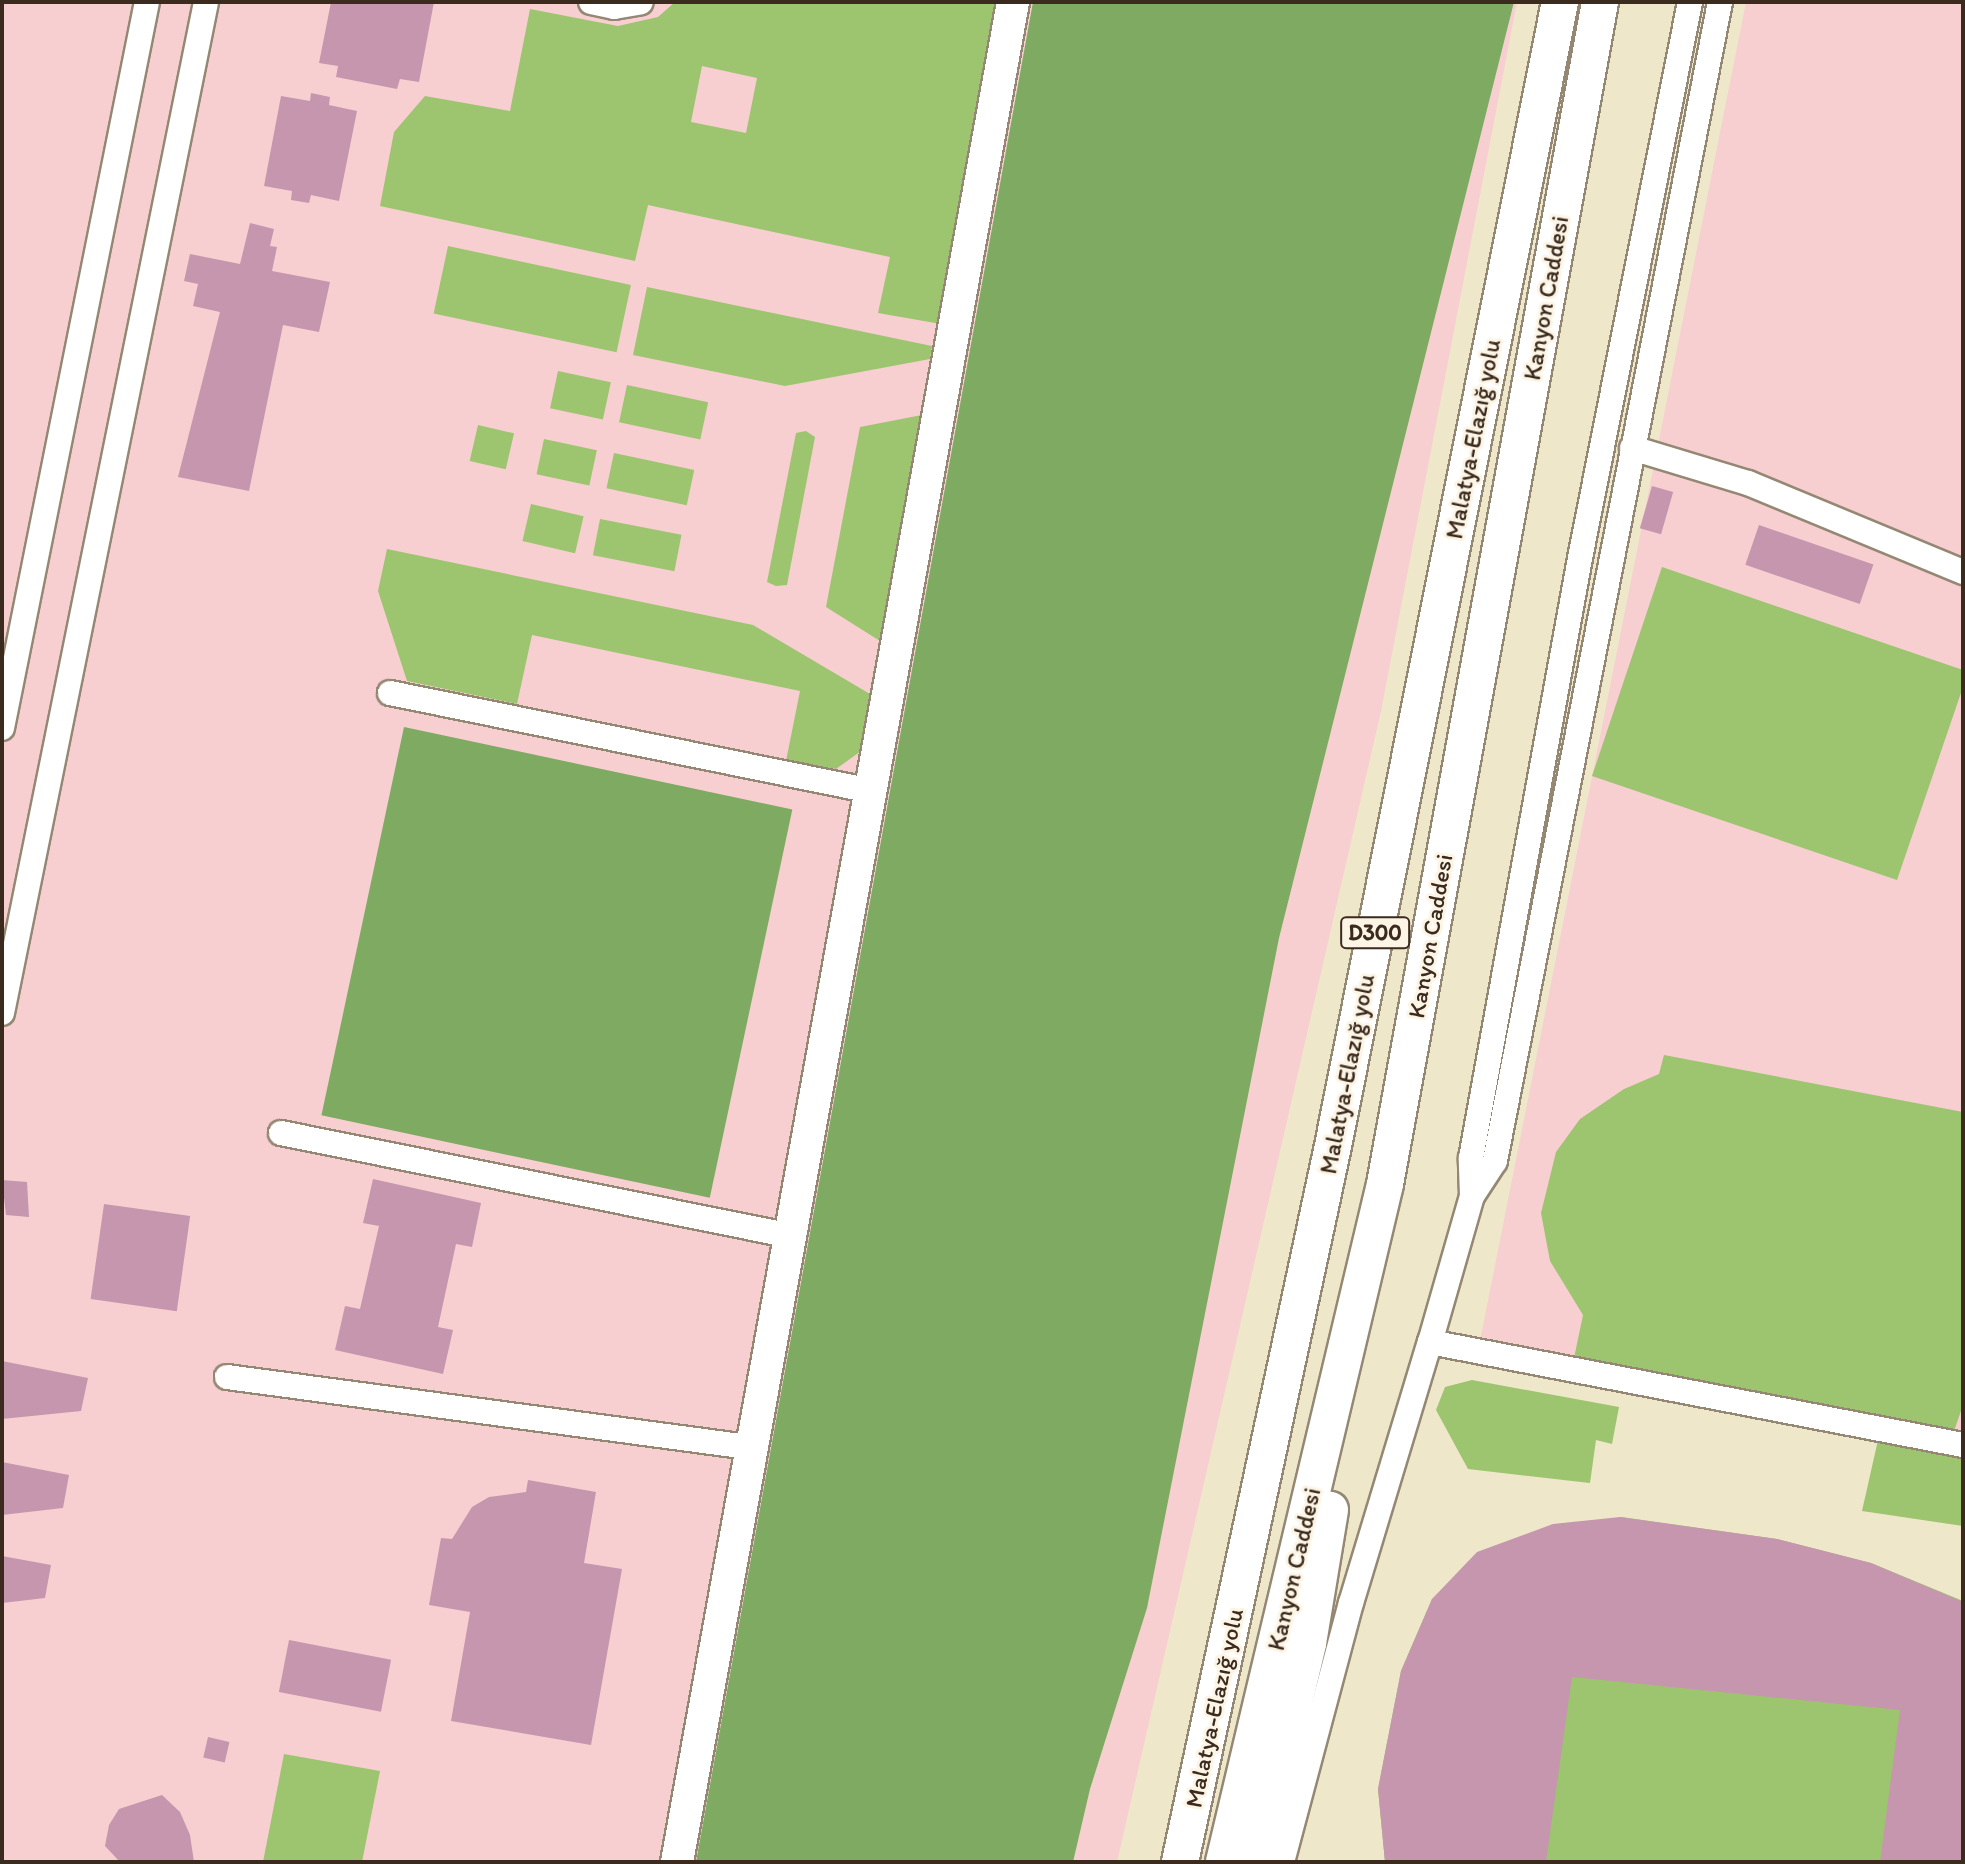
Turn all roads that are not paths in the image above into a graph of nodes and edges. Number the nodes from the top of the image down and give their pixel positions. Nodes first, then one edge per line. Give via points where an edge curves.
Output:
1 (147, 2) edge
2 (206, 2) edge
3 (591, 2) edge
4 (641, 2) edge
5 (1013, 2) edge
6 (1560, 2) edge
7 (1600, 2) edge
8 (1690, 2) edge
9 (1720, 2) edge
10 (1632, 448) junction
11 (1963, 572) edge
12 (390, 693) dead end
13 (2, 728) edge
14 (873, 791) junction
15 (2, 1013) edge
16 (281, 1133) dead end
17 (1383, 1193) junction
18 (1472, 1196) junction
19 (787, 1235) junction
20 (1430, 1342) junction
21 (227, 1377) dead end
22 (1963, 1445) edge
23 (748, 1447) junction
24 (1204, 1756) junction
25 (677, 1862) edge
26 (1162, 1862) edge
27 (1180, 1862) edge
28 (1224, 1862) edge
29 (1256, 1862) edge
30 (1282, 1862) edge

1 - 13 street
2 - 15 street
3 - 4 street via 614,7
5 - 14 main road
6 - 24 highway, Malatya-Elazığ yolu / D300 via 1333,1146
7 - 17 highway, Kanyon Caddesi / D300
8 - 18 street via 1573,599 1471,1158
9 - 10 street
10 - 11 street via 1748,483
10 - 18 street via 1495,1161
12 - 14 street
14 - 19 main road
16 - 19 street
17 - 28 highway, Kanyon Caddesi / D300
17 - 29 highway via 1308,1643
18 - 20 street
19 - 23 main road
20 - 22 street
20 - 30 street via 1351,1603
21 - 23 street
23 - 25 main road
24 - 26 highway
24 - 27 highway, Malatya-Elazığ yolu / D300

